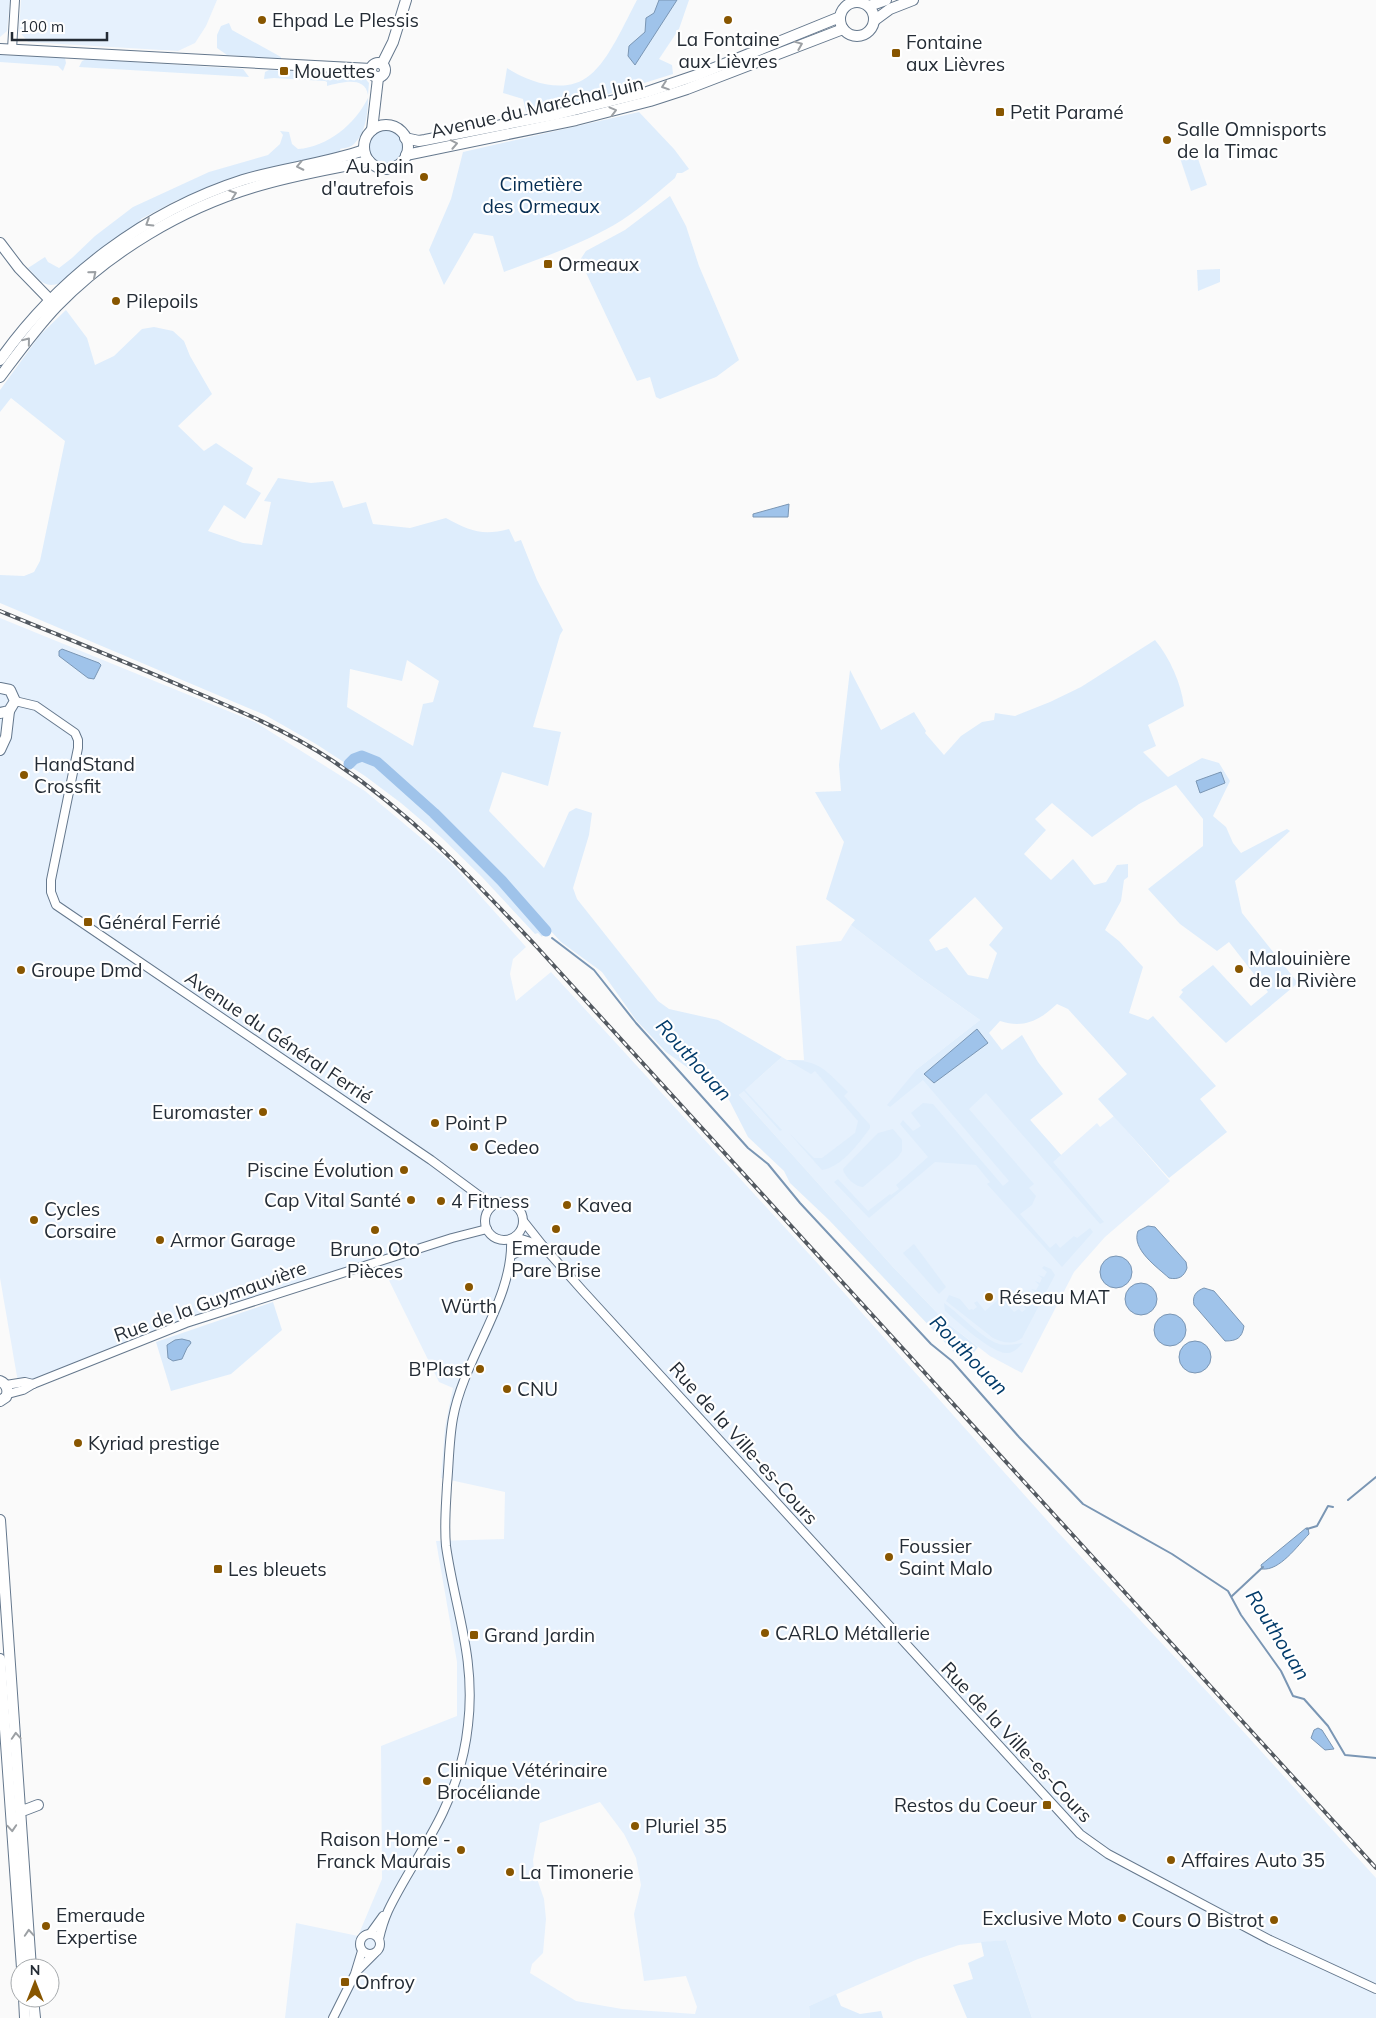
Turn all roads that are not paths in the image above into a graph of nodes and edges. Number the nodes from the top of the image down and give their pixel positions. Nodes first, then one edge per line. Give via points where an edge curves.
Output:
1 (15, 0) edge
2 (406, 0) edge
3 (886, 0) edge
4 (913, 0) edge
5 (869, 6) junction
6 (840, 17) junction
7 (875, 20) junction
8 (843, 29) junction
9 (0, 49) edge
10 (12, 49) junction
11 (382, 64) junction
12 (371, 69) junction
13 (378, 78) junction
14 (375, 112) junction
15 (384, 125) junction
16 (372, 130) junction
17 (405, 138) junction
18 (364, 150) junction
19 (406, 155) junction
20 (369, 161) junction
21 (0, 243) edge
22 (54, 303) junction
23 (0, 360) edge
24 (0, 377) edge
25 (0, 688) edge
26 (15, 701) junction
27 (4, 712) edge
28 (0, 719) edge
29 (0, 738) edge
30 (0, 750) edge
31 (491, 1206) junction
32 (524, 1222) junction
33 (487, 1229) junction
34 (513, 1238) junction
35 (533, 1244) junction
36 (543, 1246) junction
37 (512, 1255) junction
38 (3, 1390) edge
39 (0, 1520) edge
40 (0, 1659) edge
41 (10, 1793) junction
42 (20, 1804) junction
43 (388, 1911) junction
44 (370, 1934) junction
45 (378, 1939) junction
46 (362, 1951) junction
47 (374, 1954) junction
48 (21, 1958) edge
49 (30, 1958) edge
50 (355, 1974) junction
51 (1376, 1990) edge
52 (333, 2018) edge

1 - 10 street
2 - 11 main road via 393,42
3 - 5 main road
4 - 7 main road via 890,9
5 - 6 main road via 860,2 850,3
5 - 7 main road
6 - 8 main road
6 -> 17 main road, Avenue du Maréchal Juin via 697,75 623,98 425,140
7 - 8 main road via 870,31 862,36 854,36
19 -> 8 main road, Avenue du Maréchal Juin via 576,120 650,101
9 - 10 main road
10 - 12 main road
11 - 12 main road via 375,63
11 - 13 main road via 385,73
12 - 13 main road via 373,76
13 - 14 main road
14 - 15 main road
14 - 16 main road
15 - 16 main road
15 - 17 main road via 397,129
16 - 18 main road
17 - 19 main road
18 - 20 main road
18 -> 22 main road via 241,180 181,206 109,250
19 - 20 main road via 390,168 382,168
22 -> 20 main road via 121,253 163,226 208,204 276,180
21 - 22 main road via 19,268
22 - 23 main road via 20,332
24 -> 22 main road
25 - 26 main road via 10,690
26 - 27 main road
26 - 31 street, Avenue du Général Ferrié via 36,706 75,733 78,740 51,880 51,892 60,908 431,1160
27 - 30 main road via 6,737
28 - 29 main road
31 - 32 street via 502,1202 513,1204 521,1211
31 - 33 street via 486,1213
32 - 34 street via 521,1231
32 - 36 street, Rue de la Ville-es-Cours
33 - 34 street via 500,1240
33 - 38 street, Rue de la Guymauvière via 218,1312 23,1390
34 - 35 street
34 - 37 street
35 - 36 street
35 - 37 street
36 - 51 street, Rue de la Ville-es-Cours via 1080,1834 1108,1854 1270,1940
37 - 43 street via 496,1307 459,1391 450,1439 445,1532 467,1644 471,1693 466,1743 444,1810
42 -> 39 main road
40 - 41 main road
41 - 42 main road
41 -> 48 main road
49 -> 42 main road
43 - 44 street
43 - 45 street
44 - 45 street
44 - 46 street via 360,1941
45 - 47 street via 379,1948
46 - 47 street
46 - 50 street
47 - 50 street
50 - 52 street

